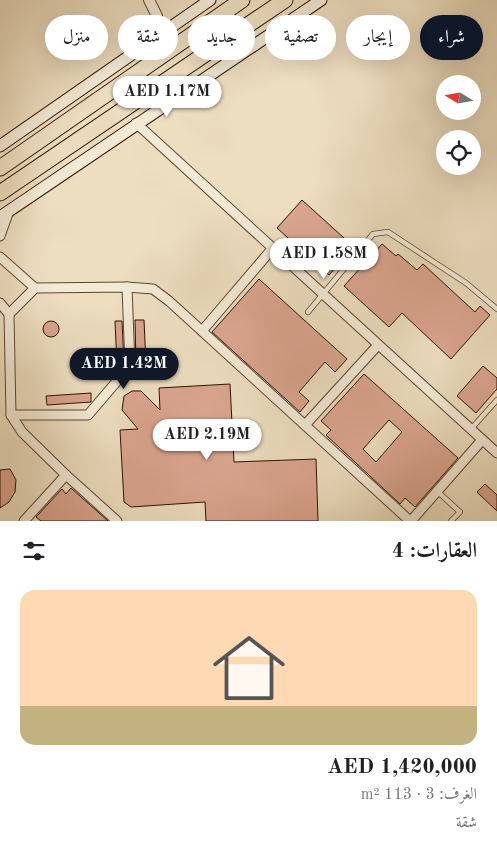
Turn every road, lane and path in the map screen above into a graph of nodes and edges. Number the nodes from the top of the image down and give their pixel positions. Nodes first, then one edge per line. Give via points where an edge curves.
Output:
1 (149, 0) edge
2 (210, 0) edge
3 (242, 0) edge
4 (285, 0) edge
5 (321, 0) edge
6 (156, 15) edge
7 (178, 22) edge
8 (122, 60) edge
9 (136, 123) junction
10 (0, 146) edge
11 (0, 168) edge
12 (0, 193) edge
13 (4, 214) edge
14 (0, 236) edge
15 (272, 249) junction
16 (0, 257) edge
17 (127, 287) junction
18 (35, 288) junction
19 (323, 295) junction
20 (0, 303) edge
21 (497, 309) edge
22 (308, 312) dead end
23 (9, 314) junction
24 (202, 331) junction
25 (378, 344) junction
26 (497, 400) edge
27 (11, 415) junction
28 (305, 425) junction
29 (471, 430) junction
30 (482, 440) junction
31 (497, 453) edge
32 (66, 475) junction
33 (437, 491) junction
34 (24, 521) edge
35 (117, 521) edge
36 (410, 521) edge
37 (452, 521) edge

1 - 6 street
2 - 7 main road
3 - 11 highway
4 - 12 highway
5 - 9 main road
8 - 10 main road
9 - 13 main road
9 - 15 street
13 - 14 street
15 - 19 street
15 - 24 street
16 - 18 street
17 - 18 street
17 - 24 street via 153,289
17 - 27 street via 130,366 88,415
18 - 23 street
19 - 21 lane via 373,234 388,232 429,258 443,271 466,283
19 - 22 lane
19 - 25 street
20 - 23 street
23 - 27 street
24 - 28 street
25 - 28 street
25 - 29 street
26 - 29 lane
27 - 32 street via 22,432
28 - 36 street
29 - 30 street
30 - 31 street
30 - 33 street
32 - 34 street
32 - 35 street
33 - 36 street
33 - 37 lane via 460,512

